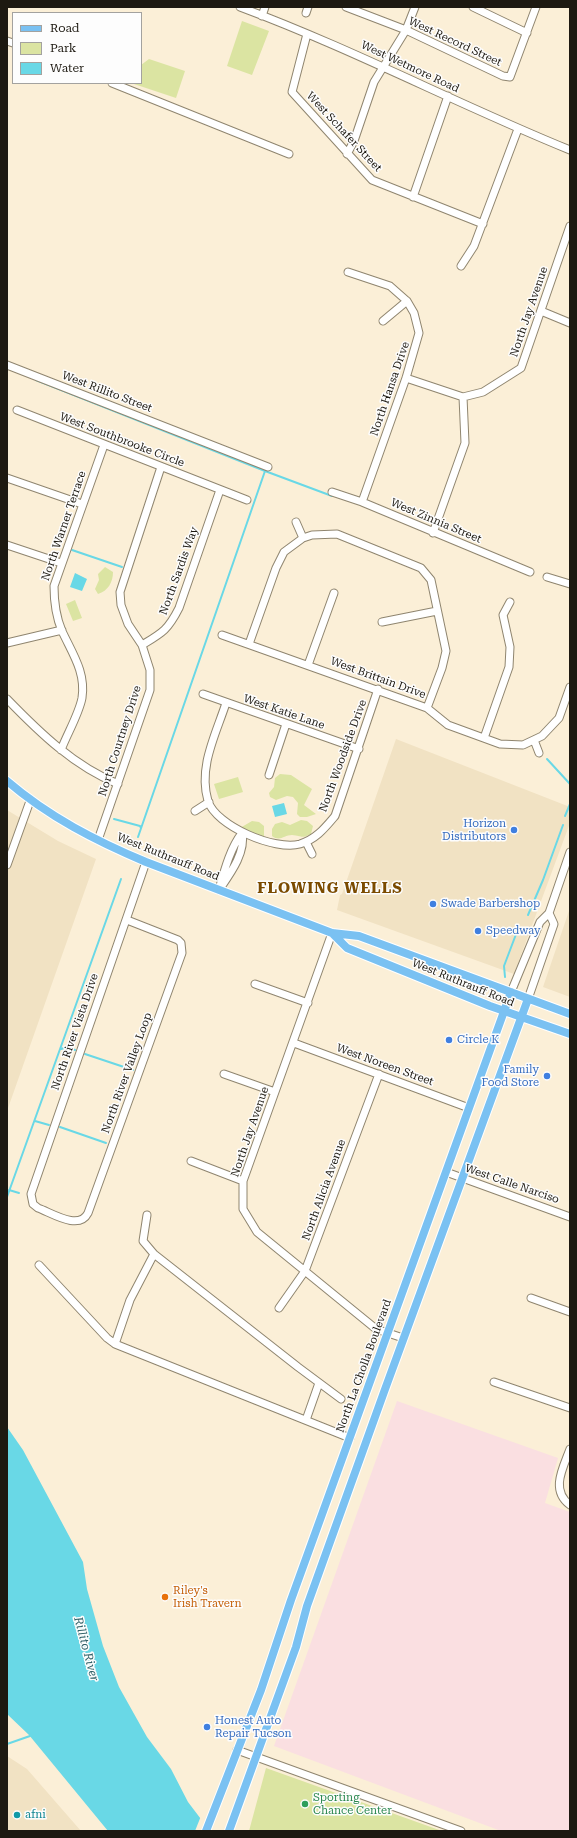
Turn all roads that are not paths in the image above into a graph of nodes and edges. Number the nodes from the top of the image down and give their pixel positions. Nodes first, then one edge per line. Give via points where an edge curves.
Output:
1 (240, 7) edge
2 (265, 7) edge
3 (346, 7) edge
4 (415, 7) edge
5 (473, 7) edge
6 (536, 7) edge
7 (262, 16) junction
8 (406, 30) junction
9 (527, 33) junction
10 (307, 34) junction
11 (385, 67) junction
12 (114, 84) edge
13 (448, 96) junction
14 (518, 129) junction
15 (570, 150) edge
16 (289, 154) dead end
17 (347, 154) junction
18 (413, 198) junction
19 (482, 224) junction
20 (570, 226) edge
21 (461, 266) dead end
22 (348, 272) dead end
23 (407, 301) junction
24 (541, 311) junction
25 (383, 321) dead end
26 (570, 323) edge
27 (7, 365) edge
28 (406, 378) junction
29 (463, 397) junction
30 (17, 410) dead end
31 (104, 445) junction
32 (161, 467) junction
33 (268, 467) dead end
34 (7, 478) edge
35 (220, 490) junction
36 (332, 492) dead end
37 (247, 500) dead end
38 (362, 502) junction
39 (82, 504) junction
40 (296, 522) dead end
41 (433, 533) junction
42 (303, 538) junction
43 (8, 547) edge
44 (61, 563) junction
45 (530, 572) dead end
46 (547, 578) dead end
47 (569, 582) edge
48 (334, 594) dead end
49 (510, 602) dead end
50 (438, 611) junction
51 (382, 622) dead end
52 (62, 630) junction
53 (222, 635) dead end
54 (7, 643) edge
55 (249, 644) junction
56 (142, 645) junction
57 (308, 665) junction
58 (570, 687) edge
59 (378, 689) junction
60 (203, 694) dead end
61 (7, 699) edge
62 (226, 703) junction
63 (427, 708) junction
64 (286, 724) junction
65 (484, 738) junction
66 (534, 740) junction
67 (359, 749) junction
68 (61, 750) junction
69 (539, 753) dead end
70 (269, 775) dead end
71 (7, 781) edge
72 (118, 784) junction
73 (30, 801) junction
74 (209, 802) junction
75 (195, 811) dead end
76 (242, 833) junction
77 (98, 840) junction
78 (306, 842) junction
79 (570, 852) edge
80 (312, 854) dead end
81 (146, 862) junction
82 (7, 865) edge
83 (219, 890) junction
84 (549, 912) junction
85 (127, 920) junction
86 (332, 934) junction
87 (255, 984) dead end
88 (511, 992) junction
89 (528, 999) junction
90 (308, 1003) junction
91 (504, 1011) junction
92 (570, 1014) edge
93 (521, 1018) junction
94 (570, 1034) edge
95 (294, 1043) junction
96 (224, 1074) dead end
97 (379, 1074) junction
98 (275, 1092) junction
99 (469, 1108) junction
100 (191, 1161) dead end
101 (446, 1172) junction
102 (462, 1179) junction
103 (244, 1181) junction
104 (38, 1208) joint
105 (147, 1215) dead end
106 (570, 1217) edge
107 (154, 1254) junction
108 (39, 1265) dead end
109 (306, 1272) junction
110 (531, 1298) dead end
111 (279, 1308) dead end
112 (570, 1312) edge
113 (388, 1333) junction
114 (404, 1338) junction
115 (115, 1344) junction
116 (494, 1382) dead end
117 (319, 1384) junction
118 (341, 1399) dead end
119 (570, 1408) edge
120 (306, 1420) junction
121 (350, 1438) junction
122 (570, 1449) edge
123 (570, 1505) edge
124 (237, 1750) junction
125 (256, 1757) junction
126 (230, 1828) edge
127 (206, 1831) edge
128 (461, 1831) edge

1 - 7 street, West Wetmore Road
2 - 7 street
3 - 8 street, West Record Street
4 - 8 street
5 - 9 street
6 - 9 street
7 - 10 street, West Wetmore Road
8 - 9 street, West Record Street via 510,77
8 - 11 street
10 - 11 street, West Wetmore Road
10 - 17 street, West Schafer Street via 292,92
11 - 13 street, West Wetmore Road
11 - 17 street via 374,82
12 - 16 street
13 - 14 street, West Wetmore Road
13 - 18 street
14 - 15 street, West Wetmore Road
14 - 19 street
17 - 18 street, West Schafer Street via 372,180
18 - 19 street, West Schafer Street
19 - 21 street via 472,251
20 - 24 street, North Jay Avenue
22 - 23 street, North Hansa Drive via 390,286
23 - 25 street
23 - 28 street, North Hansa Drive via 414,312 419,333
24 - 26 street
24 - 29 street, North Jay Avenue via 521,368 483,392
27 - 33 street, West Rillito Street
28 - 29 street
28 - 38 street, North Hansa Drive
29 - 41 street via 465,444
30 - 31 street, West Southbrooke Circle
31 - 32 street, West Southbrooke Circle
31 - 39 street, North Warner Terrace
32 - 35 street, West Southbrooke Circle
32 - 56 street, North Courtney Drive via 120,592 121,605 128,624
34 - 39 street
35 - 37 street, West Southbrooke Circle
35 - 56 street, North Sardis Way via 179,608 171,624
36 - 38 street, West Zinnia Street
38 - 41 street, West Zinnia Street
39 - 44 street, North Warner Terrace
40 - 42 street
41 - 45 street, West Zinnia Street
42 - 50 street via 337,534 421,568 431,580
42 - 55 street via 284,552
43 - 44 street
44 - 52 street, North Warner Terrace via 54,586 54,603
46 - 47 street
48 - 57 street
49 - 65 street via 503,615 510,647 509,667
50 - 51 street
50 - 63 street via 446,651
52 - 54 street
52 - 68 street, North Warner Terrace via 77,659 83,681 81,699
53 - 55 street, West Brittain Drive
55 - 57 street, West Brittain Drive
56 - 72 street, North Courtney Drive via 150,670 150,690
57 - 59 street, West Brittain Drive
58 - 66 street via 559,718 542,736
59 - 63 street, West Brittain Drive
59 - 67 street, North Woodside Drive
60 - 62 street, West Katie Lane
61 - 68 street
62 - 64 street, West Katie Lane
62 - 74 street via 205,766 205,785
63 - 65 street, West Brittain Drive via 448,725
64 - 67 street, West Katie Lane
64 - 70 street
65 - 66 street, West Brittain Drive via 500,744 523,745
66 - 69 street
67 - 78 street, North Woodside Drive via 335,816 322,832
68 - 72 street via 77,762
71 - 73 main road, West Ruthrauff Road
72 - 77 street, North Courtney Drive
73 - 77 main road, West Ruthrauff Road via 64,823
73 - 82 street
74 - 75 street
74 - 76 street, North Woodside Drive via 219,817
76 - 78 street, North Woodside Drive via 278,844 298,845
76 - 83 street via 244,841 232,872
77 - 81 main road, West Ruthrauff Road
78 - 80 street
79 - 84 street, North La Cholla Boulevard
81 - 83 main road, West Ruthrauff Road
81 - 85 street, North River Vista Drive
83 - 86 main road, West Ruthrauff Road
84 - 88 street, North La Cholla Boulevard via 540,922
84 - 89 street, North La Cholla Boulevard via 554,924
85 - 104 street, North River Vista Drive via 32,1189 29,1203
85 - 104 street, North River Valley Loop via 174,938 184,945 182,953 84,1221 73,1221
86 - 88 main road, West Ruthrauff Road via 358,936
86 - 90 street, North Jay Avenue
86 - 91 main road, West Ruthrauff Road via 347,948
87 - 90 street
88 - 89 main road, West Ruthrauff Road
88 - 91 main road, North La Cholla Boulevard
89 - 92 main road, West Ruthrauff Road
89 - 93 main road, North La Cholla Boulevard
90 - 95 street, North Jay Avenue
91 - 93 main road, West Ruthrauff Road
91 - 99 main road, North La Cholla Boulevard
93 - 94 main road, West Ruthrauff Road
93 - 102 main road, North La Cholla Boulevard
95 - 97 street, West Noreen Street
95 - 98 street, North Jay Avenue
96 - 98 street
97 - 99 street, West Noreen Street
97 - 109 street, North Alicia Avenue
98 - 103 street, North Jay Avenue
99 - 101 main road, North La Cholla Boulevard
100 - 103 street
101 - 102 street, West Calle Narciso
101 - 113 main road, North La Cholla Boulevard
102 - 106 street, West Calle Narciso
102 - 114 main road, North La Cholla Boulevard
103 - 109 street, North Jay Avenue via 243,1208 257,1232
105 - 107 street via 143,1241
107 - 115 street via 130,1300
107 - 117 street
108 - 115 street
109 - 111 street, North Alicia Avenue
109 - 113 street, North Jay Avenue via 376,1329
110 - 112 street
113 - 114 street, North Jay Avenue
113 - 121 main road, North La Cholla Boulevard
114 - 125 main road, North La Cholla Boulevard via 310,1598 296,1648
115 - 120 street
116 - 119 street
117 - 118 street
117 - 120 street
120 - 121 street
121 - 124 main road, North La Cholla Boulevard
122 - 123 street via 559,1483 559,1492 563,1500
124 - 125 street
124 - 127 main road, North La Cholla Boulevard
125 - 126 main road, North La Cholla Boulevard
125 - 128 street

